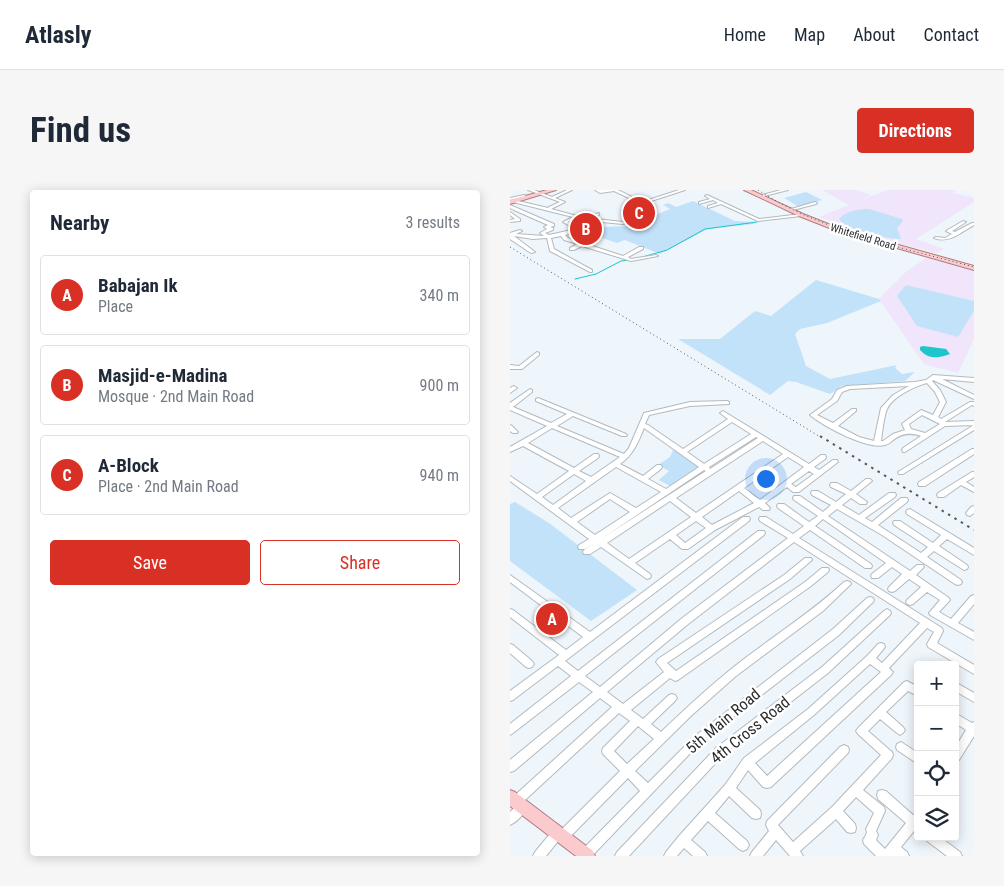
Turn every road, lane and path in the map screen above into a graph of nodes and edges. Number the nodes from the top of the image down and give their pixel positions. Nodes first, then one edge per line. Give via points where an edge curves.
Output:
1 (530, 190) edge
2 (547, 190) edge
3 (553, 190) edge
4 (570, 190) edge
5 (597, 190) edge
6 (682, 190) edge
7 (747, 190) edge
8 (786, 190) edge
9 (758, 192) edge
10 (538, 193) junction
11 (563, 193) junction
12 (707, 196) dead end
13 (525, 197) junction
14 (554, 197) dead end
15 (713, 199) junction
16 (512, 201) edge
17 (563, 202) junction
18 (700, 203) dead end
19 (721, 203) junction
20 (815, 203) dead end
21 (738, 204) dead end
22 (709, 207) dead end
23 (729, 207) junction
24 (550, 208) junction
25 (747, 208) dead end
26 (793, 209) junction
27 (560, 211) junction
28 (738, 211) junction
29 (510, 213) edge
30 (573, 214) junction
31 (598, 214) dead end
32 (801, 215) junction
33 (589, 218) junction
34 (541, 219) junction
35 (510, 221) edge
36 (600, 221) junction
37 (954, 222) dead end
38 (964, 222) junction
39 (623, 223) dead end
40 (974, 224) edge
41 (579, 229) junction
42 (520, 231) dead end
43 (510, 234) edge
44 (957, 234) junction
45 (563, 235) junction
46 (549, 237) junction
47 (936, 238) dead end
48 (582, 244) junction
49 (641, 248) dead end
50 (572, 249) dead end
51 (533, 252) dead end
52 (656, 256) dead end
53 (623, 258) junction
54 (974, 266) edge
55 (590, 270) dead end
56 (537, 354) dead end
57 (510, 367) edge
58 (930, 379) junction
59 (974, 380) edge
60 (915, 384) junction
61 (530, 391) dead end
62 (974, 397) edge
63 (538, 400) dead end
64 (727, 403) dead end
65 (974, 404) edge
66 (510, 407) edge
67 (854, 410) dead end
68 (722, 413) dead end
69 (572, 414) junction
70 (732, 419) junction
71 (940, 421) junction
72 (974, 423) edge
73 (552, 426) junction
74 (646, 426) dead end
75 (834, 426) junction
76 (974, 427) edge
77 (908, 430) junction
78 (624, 435) dead end
79 (926, 436) junction
80 (758, 437) junction
81 (522, 443) junction
82 (877, 443) junction
83 (510, 450) edge
84 (905, 450) dead end
85 (974, 451) edge
86 (682, 452) junction
87 (788, 454) junction
88 (596, 456) dead end
89 (625, 457) junction
90 (823, 457) dead end
91 (835, 462) dead end
92 (616, 464) junction
93 (659, 467) dead end
94 (809, 468) junction
95 (707, 470) junction
96 (575, 471) junction
97 (901, 472) dead end
98 (818, 474) junction
99 (974, 474) edge
100 (510, 478) edge
101 (642, 479) junction
102 (592, 480) junction
103 (868, 481) dead end
104 (961, 482) junction
105 (787, 484) junction
106 (922, 484) dead end
107 (834, 485) dead end
108 (739, 488) junction
109 (974, 490) edge
110 (815, 493) dead end
111 (851, 494) junction
112 (668, 495) junction
113 (892, 495) dead end
114 (941, 496) dead end
115 (537, 498) junction
116 (797, 498) dead end
117 (904, 500) dead end
118 (863, 502) dead end
119 (763, 506) junction
120 (781, 506) dead end
121 (836, 506) junction
122 (553, 508) junction
123 (636, 512) junction
124 (910, 512) dead end
125 (823, 516) junction
126 (697, 517) junction
127 (746, 519) dead end
128 (763, 519) dead end
129 (859, 519) junction
130 (572, 521) junction
131 (897, 523) dead end
132 (810, 526) junction
133 (872, 526) junction
134 (711, 528) junction
135 (761, 533) dead end
136 (671, 535) junction
137 (946, 535) junction
138 (703, 539) dead end
139 (794, 539) junction
140 (598, 541) junction
141 (712, 545) junction
142 (933, 547) junction
143 (585, 550) dead end
144 (974, 552) edge
145 (921, 558) junction
146 (808, 560) dead end
147 (630, 563) junction
148 (891, 563) junction
149 (868, 566) dead end
150 (920, 567) dead end
151 (964, 567) dead end
152 (824, 570) dead end
153 (909, 575) junction
154 (647, 576) dead end
155 (874, 576) dead end
156 (510, 578) edge
157 (958, 582) dead end
158 (847, 584) dead end
159 (927, 587) junction
160 (892, 589) dead end
161 (974, 598) edge
162 (870, 600) dead end
163 (910, 602) dead end
164 (510, 612) edge
165 (888, 613) dead end
166 (949, 622) junction
167 (926, 623) junction
168 (939, 631) junction
169 (974, 636) edge
170 (590, 637) junction
171 (881, 647) dead end
172 (510, 648) edge
173 (562, 658) junction
174 (870, 659) junction
175 (529, 664) dead end
176 (882, 668) junction
177 (974, 670) edge
178 (670, 673) junction
179 (578, 676) junction
180 (914, 689) edge
181 (959, 689) edge
182 (600, 692) junction
183 (510, 697) edge
184 (672, 698) dead end
185 (974, 698) edge
186 (621, 708) junction
187 (879, 712) junction
188 (959, 720) edge
189 (640, 723) junction
190 (974, 729) edge
191 (510, 730) edge
192 (900, 730) dead end
193 (661, 738) junction
194 (901, 747) dead end
195 (844, 750) dead end
196 (959, 751) edge
197 (914, 756) edge
198 (748, 762) junction
199 (510, 767) edge
200 (627, 770) junction
201 (729, 789) junction
202 (855, 790) junction
203 (648, 791) junction
204 (882, 795) dead end
205 (515, 807) edge
206 (836, 811) junction
207 (707, 813) junction
208 (756, 814) dead end
209 (914, 820) edge
210 (914, 824) edge
211 (851, 828) dead end
212 (776, 832) junction
213 (560, 835) junction
214 (683, 840) junction
215 (936, 841) edge
216 (742, 845) dead end
217 (794, 853) edge
218 (888, 853) edge
219 (586, 855) edge
220 (539, 856) edge
221 (621, 856) edge
222 (670, 856) edge
223 (701, 856) edge
224 (756, 856) edge
225 (903, 856) edge
226 (956, 856) edge

1 - 10 street
2 - 10 main road
3 - 10 main road
4 - 11 street
5 - 6 street via 615,190 642,203
7 - 9 main road, Whitefield Road
8 - 9 street
9 - 26 main road, Whitefield Road
9 - 32 main road, Whitefield Road
10 - 13 main road
10 - 17 street
11 - 14 street
11 - 17 street via 568,195
12 - 15 street
13 - 16 main road
13 - 16 street
15 - 18 street
15 - 19 street
16 - 24 street
16 - 34 street via 526,215
17 - 24 street
19 - 22 street
19 - 23 street
20 - 26 street
21 - 23 street
23 - 28 street
24 - 27 street
25 - 28 street
26 - 54 main road, Whitefield Road via 860,235
27 - 30 street
27 - 34 street
28 - 32 street via 762,221
29 - 35 street via 518,220
30 - 33 street
30 - 41 street via 565,222
31 - 33 street
32 - 54 main road, Whitefield Road via 874,242
33 - 36 street
34 - 46 street via 552,225 542,233
36 - 39 street
36 - 41 street
37 - 38 street
38 - 40 street
38 - 44 street via 948,231
40 - 44 street
41 - 45 street
42 - 43 street
43 - 46 street
43 - 51 street via 518,244
44 - 47 street via 946,239
45 - 46 street
45 - 48 street
46 - 55 street via 552,250
48 - 50 street
48 - 53 street
49 - 53 street
52 - 53 street
56 - 57 street via 518,369
58 - 59 street
58 - 60 street
58 - 62 street
58 - 71 street via 943,402
60 - 75 street via 845,388 836,394 835,400 813,415
60 - 82 street via 895,396 884,408
61 - 66 street
63 - 69 street
64 - 89 street via 690,404 649,412
65 - 71 street
66 - 73 street
67 - 75 street
68 - 70 street
69 - 73 street
69 - 78 street
70 - 80 street
70 - 86 street
71 - 72 street
71 - 77 street via 920,412 905,424
71 - 79 street
73 - 81 street
73 - 89 street
74 - 86 street
75 - 82 street
76 - 97 street
77 - 79 street
77 - 82 street via 898,432 885,443
79 - 84 street
80 - 87 street
80 - 95 street
81 - 83 street
81 - 96 street
85 - 106 street
86 - 95 street
87 - 94 street
87 - 108 street
88 - 96 street
89 - 92 street
90 - 94 street
91 - 98 street
92 - 101 street
92 - 102 street
93 - 101 street
94 - 98 street
94 - 105 street
95 - 112 street
96 - 102 street
96 - 115 street
98 - 105 street via 796,490
99 - 104 street
100 - 115 street
101 - 112 street
102 - 122 street
103 - 111 street
104 - 109 street
104 - 114 street
105 - 119 street
107 - 111 street
108 - 119 street
108 - 126 street
110 - 121 street
111 - 118 street
111 - 121 street
112 - 123 street
112 - 126 street
112 - 140 street
113 - 129 street
115 - 122 street
116 - 125 street
117 - 133 street
119 - 134 street
120 - 132 street
121 - 125 street
121 - 129 street
122 - 130 street
123 - 130 street via 610,496
123 - 140 street
124 - 137 street
125 - 132 street
125 - 148 street
126 - 134 street
126 - 136 street
127 - 141 street
128 - 139 street
129 - 133 street
130 - 140 street
131 - 142 street
132 - 139 street
132 - 149 street
133 - 145 street
134 - 136 street via 686,547
135 - 179 street
136 - 147 street
137 - 142 street
137 - 144 street
138 - 141 street
139 - 167 street
139 - 182 street via 677,628
140 - 143 street
140 - 147 street
141 - 170 street
142 - 145 street
142 - 151 street
145 - 157 street
146 - 178 street via 661,662
147 - 154 street
148 - 153 street
148 - 155 street
150 - 153 street
152 - 178 street via 675,677
153 - 159 street
153 - 160 street
156 - 170 street
158 - 193 street via 792,631 734,672
159 - 163 street
159 - 166 street via 946,600 933,613
161 - 166 street
162 - 203 street, 5th Main Road via 836,632 698,739
164 - 173 street
165 - 221 street, 4th Cross Road via 824,670 720,751
166 - 168 street
166 - 169 street
167 - 168 street
167 - 176 street via 919,638
168 - 177 street via 931,644
170 - 173 street
171 - 174 street
172 - 175 street
173 - 179 street
173 - 183 street
174 - 176 street
174 - 198 street
176 - 198 street via 888,672 767,783
178 - 186 street
179 - 182 street
179 - 191 street
180 - 187 street via 907,685
181 - 185 street
182 - 186 street
182 - 199 street
184 - 189 street
186 - 189 street
186 - 205 street
187 - 192 street
187 - 202 street via 861,731 888,755
188 - 190 street
189 - 193 street
189 - 200 street via 607,751
190 - 196 street
193 - 200 street
194 - 197 street
195 - 212 street via 771,825
198 - 201 street
200 - 203 street
200 - 213 street
201 - 207 street
201 - 208 street
202 - 206 street
202 - 218 street via 880,811 868,840
203 - 219 street, 5th Main Road
204 - 209 street
205 - 213 main road
206 - 211 street
206 - 217 street
207 - 214 street
207 - 216 street
210 - 218 street
212 - 217 street
212 - 224 street
213 - 219 main road
213 - 220 street
214 - 222 street
214 - 223 street
215 - 226 street
218 - 225 street

